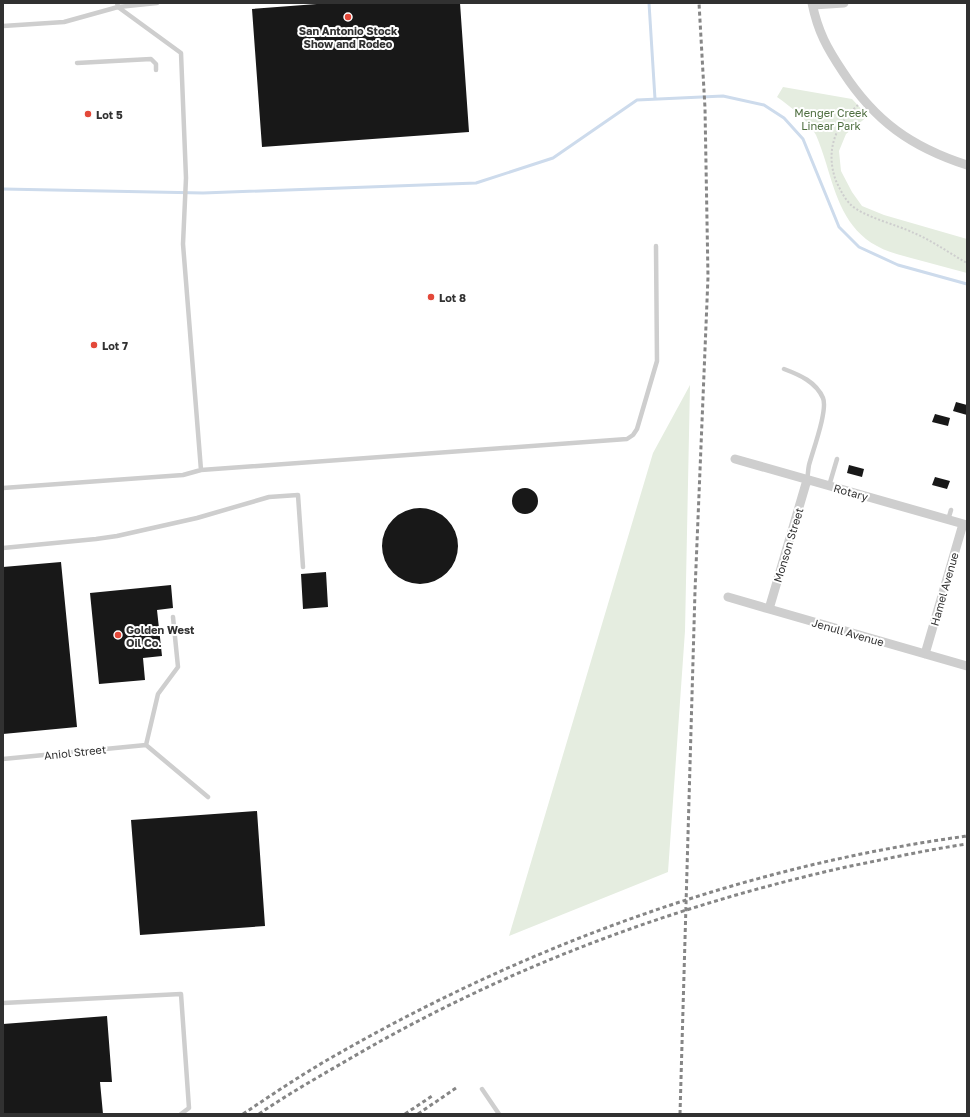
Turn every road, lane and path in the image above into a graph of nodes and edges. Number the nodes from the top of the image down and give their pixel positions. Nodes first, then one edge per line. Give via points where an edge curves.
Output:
1 (157, 3) edge
2 (844, 3) edge
3 (812, 4) edge
4 (117, 5) edge
5 (3, 26) edge
6 (77, 63) dead end
7 (156, 70) dead end
8 (859, 104) dead end
9 (967, 165) edge
10 (656, 246) dead end
11 (967, 263) edge
12 (784, 369) dead end
13 (735, 459) dead end
14 (837, 459) dead end
15 (201, 470) junction
16 (807, 480) junction
17 (829, 486) junction
18 (3, 488) edge
19 (951, 510) dead end
20 (948, 520) junction
21 (965, 524) edge
22 (3, 548) edge
23 (303, 567) dead end
24 (728, 597) dead end
25 (769, 609) junction
26 (173, 617) dead end
27 (925, 654) junction
28 (967, 666) edge
29 (146, 745) junction
30 (3, 759) edge
31 (208, 797) dead end
32 (3, 1003) edge
33 (482, 1090) dead end
34 (181, 1114) edge
35 (499, 1114) edge

1 - 4 lane
2 - 3 street
3 - 9 street via 820,33 830,52 866,104 897,131 921,147
4 - 5 lane via 64,22
4 - 15 lane via 181,53 186,178 183,244
6 - 7 lane via 151,59 156,64
8 - 11 path via 847,114 833,142 831,160 840,190 851,205 861,211 913,232
10 - 15 lane via 657,360 637,429 627,439
12 - 16 lane via 802,376 816,387 824,399 824,410
13 - 16 street, Rotary
14 - 17 lane
15 - 18 lane via 184,476
16 - 17 street, Rotary
16 - 25 street, Monson Street
17 - 20 street, Rotary
19 - 20 lane
20 - 21 street, Rotary
21 - 27 street, Hamel Avenue
22 - 23 lane via 117,536 197,518 269,497 298,495
24 - 25 street, Jenull Avenue
25 - 27 street, Jenull Avenue
26 - 29 lane via 178,667 158,694
27 - 28 street, Jenull Avenue
29 - 30 lane, Aniol Street
29 - 31 lane
32 - 34 lane via 181,994 189,1108
33 - 35 lane

